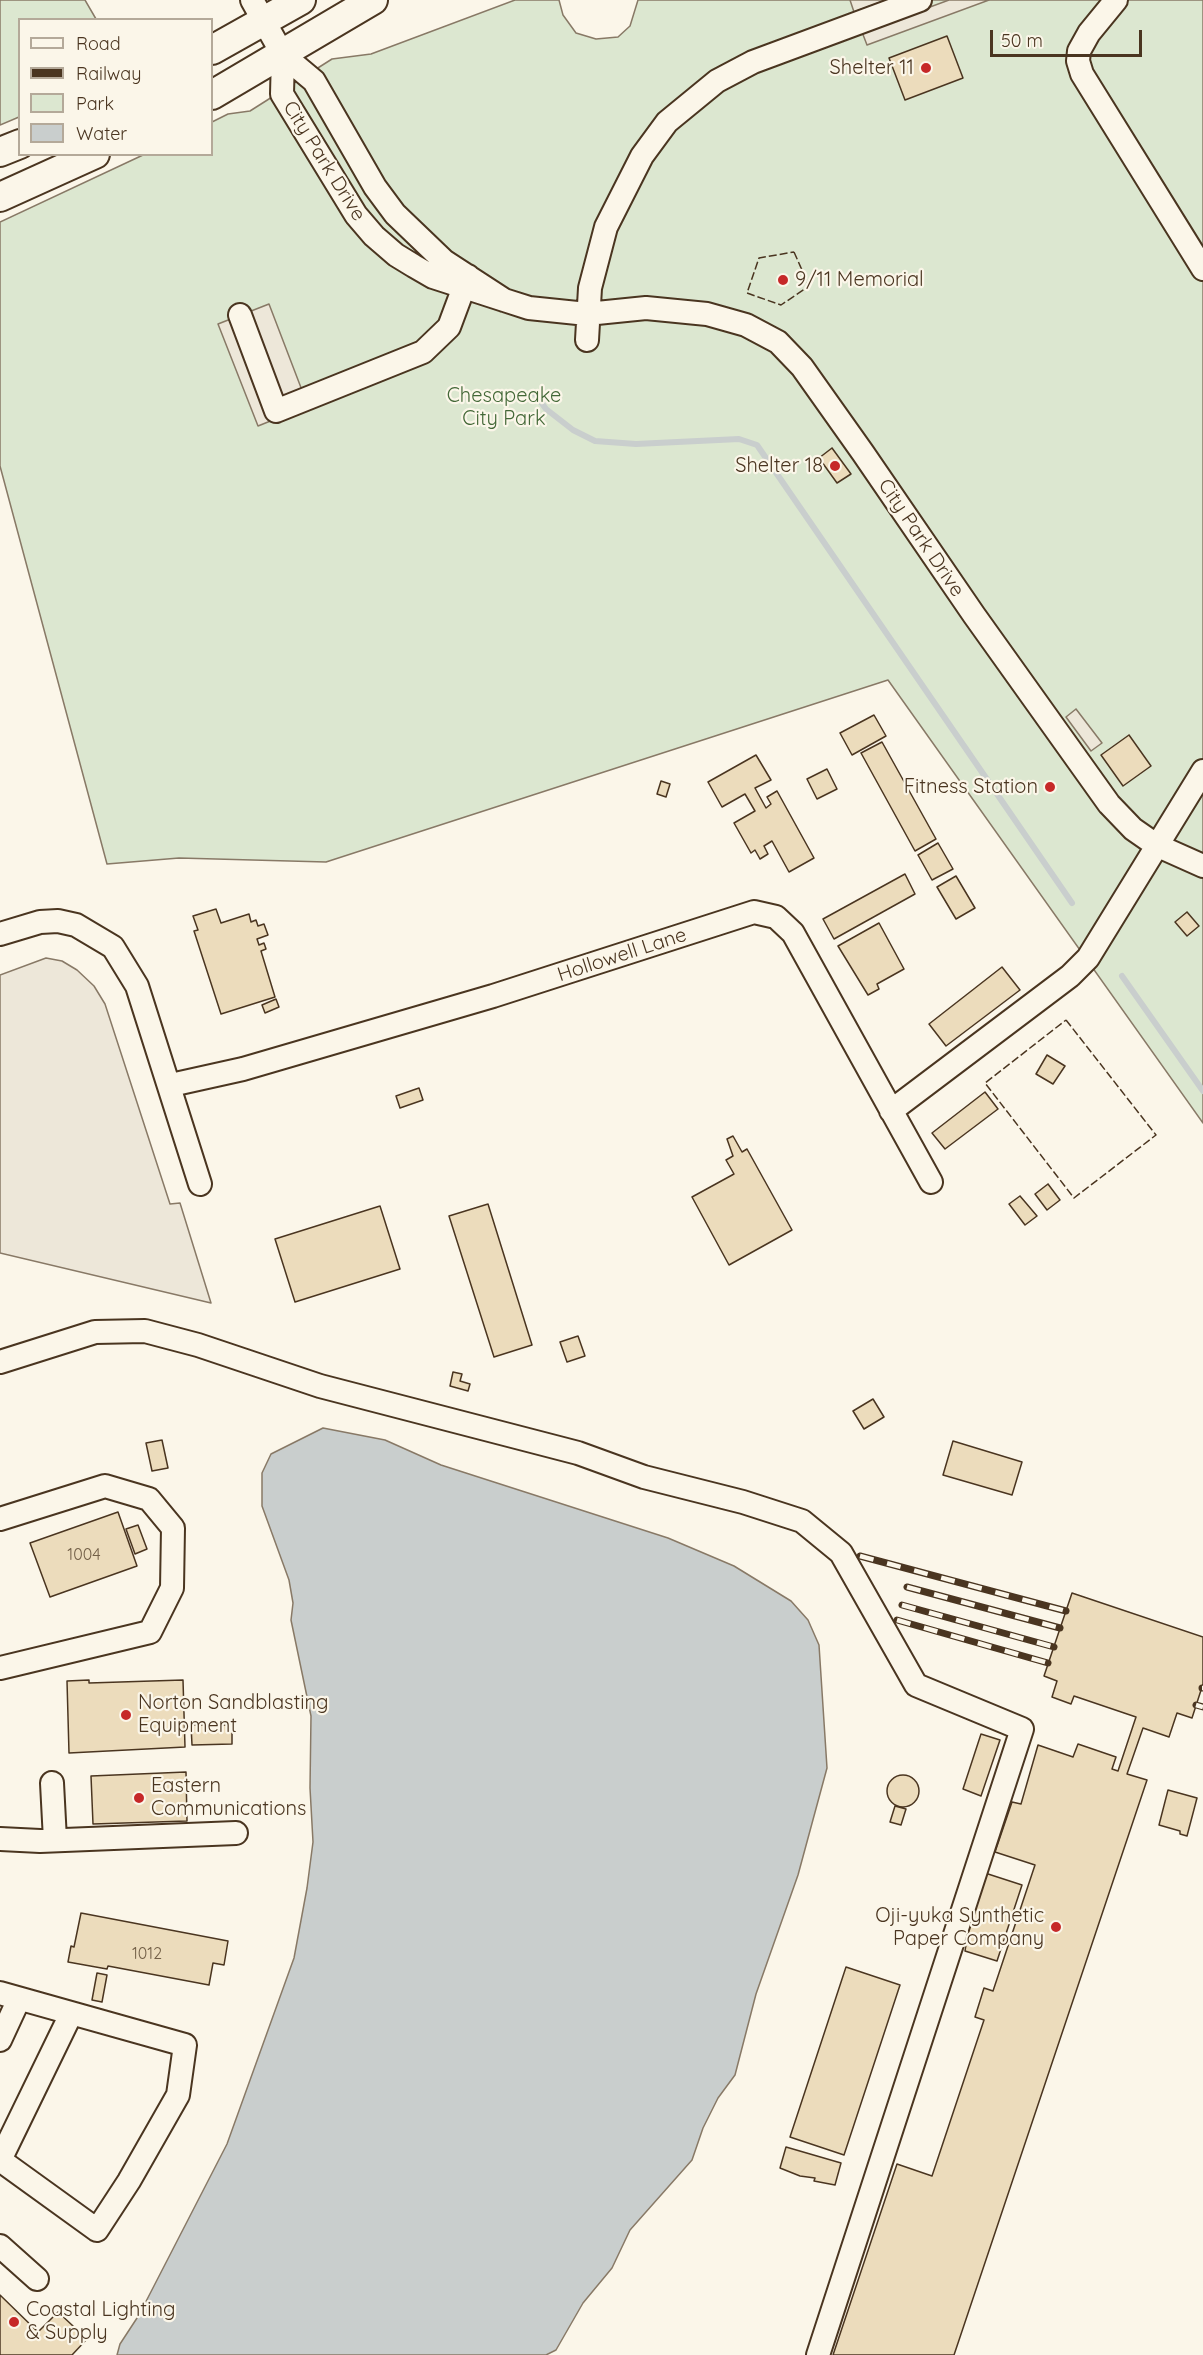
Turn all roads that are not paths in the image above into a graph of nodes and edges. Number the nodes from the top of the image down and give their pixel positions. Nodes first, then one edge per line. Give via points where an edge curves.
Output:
1 (301, 0) edge
2 (373, 0) edge
3 (920, 0) edge
4 (1116, 0) edge
5 (258, 10) edge
6 (213, 49) edge
7 (283, 55) junction
8 (213, 94) edge
9 (18, 145) edge
10 (0, 152) edge
11 (91, 156) edge
12 (0, 197) edge
13 (1203, 268) edge
14 (466, 282) junction
15 (587, 314) junction
16 (240, 315) dead end
17 (587, 340) dead end
18 (1203, 771) edge
19 (1156, 845) junction
20 (1203, 866) edge
21 (0, 934) edge
22 (171, 1086) junction
23 (891, 1111) junction
24 (931, 1182) dead end
25 (200, 1184) dead end
26 (0, 1362) edge
27 (0, 1519) edge
28 (0, 1668) edge
29 (52, 1783) dead end
30 (236, 1833) dead end
31 (0, 1839) edge
32 (55, 1840) junction
33 (9, 1996) edge
34 (71, 2014) junction
35 (0, 2040) edge
36 (0, 2246) edge
37 (37, 2279) dead end
38 (818, 2355) edge

1 - 5 main road
2 - 7 main road
3 - 15 street via 753,62 717,81 684,106 642,156 614,206 600,244
4 - 13 street via 1079,51 1082,74
5 - 6 main road
5 - 7 street
7 - 8 main road
7 - 14 street, City Park Drive via 314,81 394,214
7 - 14 street, City Park Drive via 282,94 356,215 396,255 433,277
9 - 10 main road
11 - 12 main road
14 - 15 street, City Park Drive via 529,308
14 - 16 street via 449,327 423,352 276,411
15 - 17 street
15 - 19 street, City Park Drive via 646,308 707,314 746,326 778,342 802,367 1109,804 1133,829
18 - 19 street
19 - 20 street, City Park Drive
19 - 23 street via 1088,958 1070,976
21 - 22 street via 58,921 76,925 113,947 138,986
22 - 23 street, Hollowell Lane via 243,1070 493,996 754,912 776,917 793,933
22 - 25 street
23 - 24 street, Hollowell Lane
26 - 38 street via 94,1332 145,1331 320,1386 578,1453 644,1477 802,1521 841,1553 916,1685 1022,1729
27 - 28 street via 105,1486 149,1499 173,1528 172,1588 150,1632
29 - 32 street
30 - 32 street
31 - 32 street
33 - 34 street
33 - 35 street
34 - 34 street via 0,2160 97,2230 178,2095 186,2045
36 - 37 street

